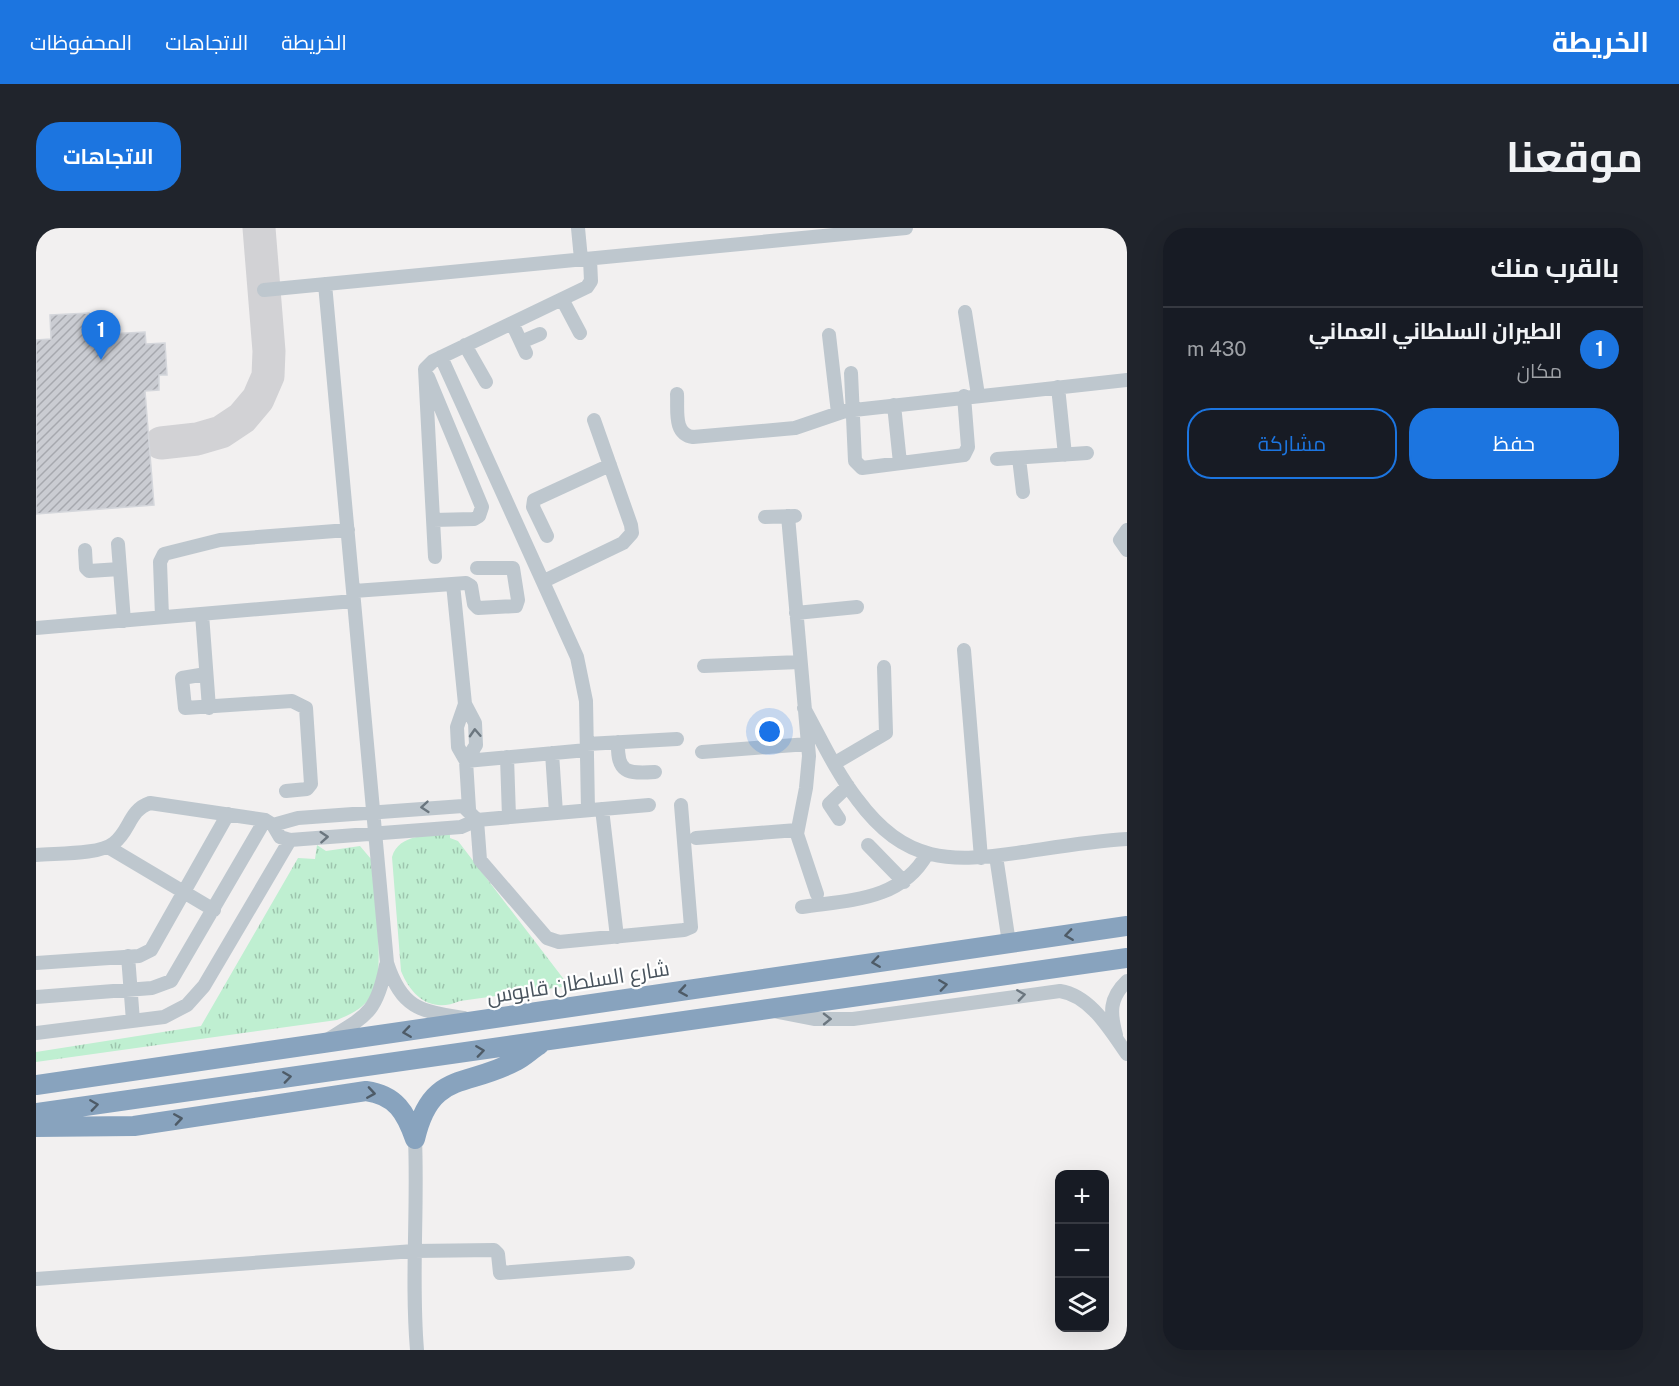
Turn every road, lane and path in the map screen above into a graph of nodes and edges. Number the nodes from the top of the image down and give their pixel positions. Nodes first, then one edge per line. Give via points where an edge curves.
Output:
1 (578, 228) edge
2 (906, 228) edge
3 (585, 259) junction
4 (326, 284) junction
5 (264, 290) dead end
6 (562, 299) junction
7 (965, 312) dead end
8 (512, 323) junction
9 (580, 333) dead end
10 (540, 334) dead end
11 (829, 335) dead end
12 (465, 345) junction
13 (441, 357) junction
14 (424, 369) junction
15 (851, 373) dead end
16 (1127, 380) edge
17 (486, 382) dead end
18 (1058, 387) junction
19 (677, 394) dead end
20 (978, 394) junction
21 (964, 396) junction
22 (894, 405) junction
23 (852, 410) junction
24 (838, 413) junction
25 (594, 420) dead end
26 (1087, 453) dead end
27 (1065, 454) junction
28 (1019, 458) junction
29 (997, 459) dead end
30 (900, 464) junction
31 (610, 465) junction
32 (1023, 492) dead end
33 (765, 517) dead end
34 (433, 520) junction
35 (348, 530) junction
36 (1127, 530) edge
37 (547, 536) dead end
38 (118, 544) dead end
39 (85, 550) dead end
40 (1127, 550) edge
41 (435, 557) dead end
42 (477, 568) dead end
43 (120, 569) junction
44 (544, 581) junction
45 (453, 584) junction
46 (354, 596) junction
47 (857, 608) dead end
48 (796, 613) junction
49 (202, 614) junction
50 (162, 617) junction
51 (124, 621) junction
52 (36, 628) edge
53 (964, 650) dead end
54 (800, 662) junction
55 (704, 666) dead end
56 (884, 667) dead end
57 (206, 674) junction
58 (209, 708) junction
59 (804, 708) junction
60 (677, 739) dead end
61 (618, 742) junction
62 (808, 744) junction
63 (587, 747) junction
64 (702, 752) dead end
65 (552, 753) junction
66 (507, 758) junction
67 (466, 761) junction
68 (835, 763) junction
69 (655, 772) dead end
70 (848, 786) junction
71 (286, 790) dead end
72 (649, 805) dead end
73 (681, 805) dead end
74 (602, 809) junction
75 (588, 810) junction
76 (373, 811) junction
77 (556, 813) junction
78 (228, 814) junction
79 (473, 815) junction
80 (509, 817) junction
81 (839, 819) dead end
82 (269, 823) junction
83 (797, 830) junction
84 (375, 834) junction
85 (696, 838) dead end
86 (1127, 839) edge
87 (290, 840) junction
88 (868, 845) dead end
89 (108, 847) junction
90 (927, 854) junction
91 (36, 855) edge
92 (996, 856) junction
93 (981, 858) junction
94 (904, 882) junction
95 (184, 893) junction
96 (817, 894) dead end
97 (802, 907) dead end
98 (214, 910) junction
99 (1127, 927) edge
100 (617, 936) junction
101 (1009, 943) junction
102 (128, 956) junction
103 (1127, 958) edge
104 (36, 963) edge
105 (387, 963) junction
106 (1127, 981) edge
107 (130, 990) junction
108 (36, 997) edge
109 (770, 1010) junction
110 (132, 1021) junction
111 (481, 1021) junction
112 (36, 1033) edge
113 (1118, 1040) junction
114 (541, 1043) junction
115 (319, 1045) junction
116 (1127, 1054) edge
117 (36, 1085) edge
118 (36, 1113) edge
119 (36, 1127) edge
120 (415, 1139) junction
121 (414, 1251) junction
122 (628, 1263) dead end
123 (36, 1279) edge
124 (417, 1350) edge

1 - 3 street
2 - 3 street
3 - 4 street
3 - 6 street via 589,286
4 - 5 street
4 - 35 street
6 - 8 street
6 - 9 street
7 - 20 street
8 - 10 street via 524,347
8 - 12 street
11 - 24 street
12 - 13 street
12 - 17 street
13 - 14 street
13 - 44 street
14 - 34 street
14 - 34 street via 482,507 474,519
15 - 23 street
16 - 18 street
18 - 20 street
18 - 27 street
19 - 24 street via 678,425 688,437 795,428
20 - 21 street
21 - 22 street
21 - 30 street via 966,453
22 - 23 street
22 - 30 street
23 - 24 street
23 - 30 street via 857,466
25 - 31 street
26 - 27 street
27 - 28 street
28 - 29 street
28 - 32 street
31 - 37 street via 534,500 533,507
31 - 44 street via 631,525 630,538
33 - 48 street via 792,516
34 - 41 street
35 - 46 street
35 - 50 street via 220,540 164,554 160,562
36 - 40 street via 1120,540
38 - 43 street
39 - 43 street via 89,571
42 - 45 street via 513,568 516,606 481,609 474,604 471,586
43 - 51 street
44 - 63 street via 581,668
45 - 46 street
45 - 67 street via 465,704 457,727 458,747
46 - 49 street
46 - 76 street
47 - 48 street
48 - 54 street
49 - 50 street
49 - 57 street
50 - 51 street
51 - 52 street
53 - 93 street
54 - 55 street
54 - 59 street
56 - 68 street via 886,733
57 - 58 street
57 - 58 street via 185,676 181,681 185,708
58 - 71 street via 292,701 304,706 308,715 311,784 307,789
59 - 62 street
59 - 68 street
60 - 61 street
61 - 63 street
61 - 69 street via 618,759 623,768 635,773
62 - 64 street
62 - 83 street via 808,772
63 - 65 street
63 - 75 street
65 - 66 street
65 - 77 street
66 - 67 street
66 - 80 street
67 - 79 street
68 - 70 street
70 - 81 street via 829,804
70 - 90 street via 888,832
72 - 74 street
73 - 100 street via 692,925 684,930
74 - 75 street
74 - 100 street
75 - 77 street
79 -> 76 street via 453,805
76 - 82 street
76 - 84 street
77 - 80 street
78 - 82 street
78 - 89 street via 150,803 135,811
78 - 95 street
79 - 80 street
79 - 84 street via 465,827
79 - 100 street via 480,860 547,938 560,942
82 - 87 street via 280,837
82 - 98 street
83 - 85 street
83 - 96 street
87 -> 84 street
84 - 105 street
86 - 92 street
87 - 110 street via 194,999 164,1017
88 - 94 street
89 - 91 street
89 - 95 street
90 - 93 street
90 - 94 street
92 - 93 street
92 - 101 street
94 - 97 street via 880,894
95 - 98 street
95 - 102 street via 154,947 143,955
98 - 107 street via 171,981
99 -> 101 highway, شارع السلطان قابوس
101 -> 111 highway, شارع السلطان قابوس
102 - 104 street
102 - 107 street
109 -> 103 highway
105 - 111 street via 397,990 415,1007
105 - 115 street via 381,992 373,1007
106 - 113 street via 1115,995 1110,1010
107 - 108 street
107 - 110 street
109 -> 113 street via 814,1019 853,1019 1060,991 1085,1001
109 - 114 highway
110 - 112 street
111 -> 115 highway, شارع السلطان قابوس
113 - 116 street
118 -> 114 highway
114 - 120 highway via 515,1062 439,1091 420,1118
115 - 117 highway, شارع السلطان قابوس
119 -> 120 highway via 134,1126 366,1091 397,1103
120 - 121 street
121 - 122 street via 494,1250 500,1273
121 - 123 street
121 - 124 street

